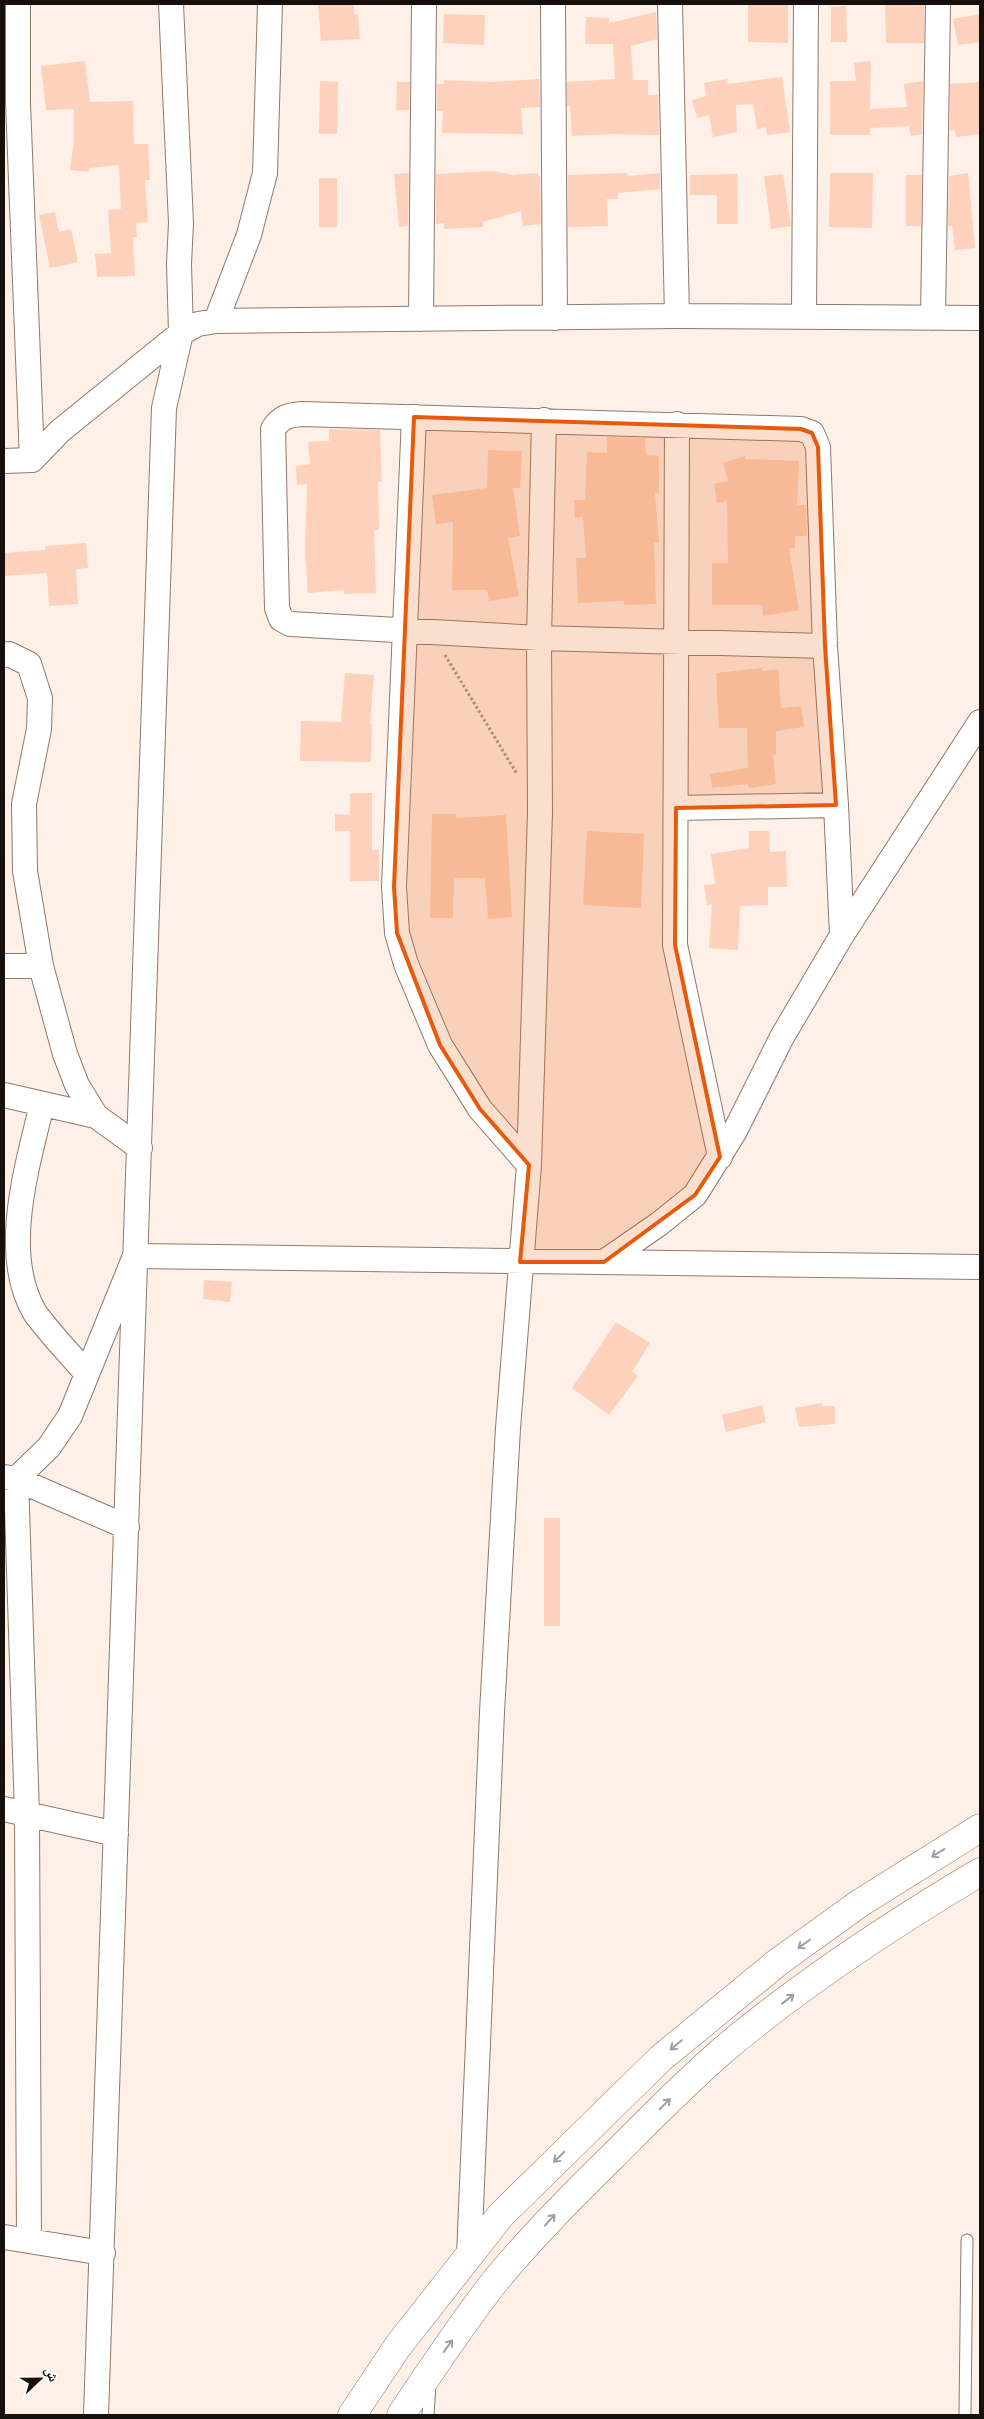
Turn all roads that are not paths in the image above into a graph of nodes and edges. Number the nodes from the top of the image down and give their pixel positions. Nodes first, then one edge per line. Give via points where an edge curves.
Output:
1 (18, 4) edge
2 (170, 4) edge
3 (270, 4) edge
4 (424, 4) edge
5 (553, 4) edge
6 (670, 4) edge
7 (806, 4) edge
8 (938, 4) edge
9 (11, 102) edge
10 (677, 316) junction
11 (804, 316) junction
12 (556, 318) junction
13 (933, 318) junction
14 (980, 318) edge
15 (421, 319) junction
16 (216, 321) junction
17 (181, 333) junction
18 (414, 417) junction
19 (544, 420) junction
20 (677, 424) junction
21 (32, 460) junction
22 (4, 461) edge
23 (406, 629) junction
24 (539, 638) junction
25 (677, 641) junction
26 (825, 646) junction
27 (4, 655) edge
28 (978, 731) edge
29 (836, 806) junction
30 (676, 808) junction
31 (14, 871) edge
32 (842, 935) junction
33 (4, 966) edge
34 (41, 966) junction
35 (4, 1096) edge
36 (42, 1104) junction
37 (96, 1116) junction
38 (140, 1148) junction
39 (720, 1157) junction
40 (529, 1165) junction
41 (135, 1256) junction
42 (520, 1262) junction
43 (604, 1262) junction
44 (980, 1267) edge
45 (87, 1374) junction
46 (10, 1478) edge
47 (127, 1527) junction
48 (4, 1809) edge
49 (27, 1814) junction
50 (980, 1828) edge
51 (116, 1834) junction
52 (980, 1872) edge
53 (904, 1874) junction
54 (926, 1903) junction
55 (4, 2238) edge
56 (967, 2240) dead end
57 (29, 2241) junction
58 (103, 2253) junction
59 (469, 2255) junction
60 (431, 2370) junction
61 (96, 2415) edge
62 (352, 2415) edge
63 (401, 2415) edge
64 (428, 2415) edge
65 (965, 2415) edge

1 - 9 street
2 - 17 street via 181,223
3 - 16 street via 265,172 249,235
4 - 15 street
5 - 12 street
6 - 10 street
7 - 11 street
8 - 13 street
9 - 21 street
10 - 11 street
10 - 12 street
11 - 13 street
12 - 15 street
13 - 14 street
15 - 16 street
16 - 17 street via 198,324
17 - 21 street via 60,431
17 - 38 street via 164,408
18 - 19 street
18 - 23 street
18 - 23 street via 288,415 279,419 273,429 277,608 281,619 290,624
19 - 20 street
19 - 24 street
20 - 25 street
20 - 26 street via 801,429 812,433 818,447
21 - 22 street
23 - 24 street
23 - 40 street via 394,888 397,933 406,964 440,1045 480,1109
24 - 25 street
24 - 40 street via 540,812
25 - 26 street
25 - 30 street
26 - 29 street
27 - 31 street via 9,654 29,664 40,698 39,729
28 - 32 street
29 - 30 street
29 - 32 street
30 - 39 street via 675,945
31 - 34 street
32 - 39 street via 782,1037
33 - 34 street
34 - 37 street via 65,1054 77,1085
35 - 36 street
36 - 37 street
36 - 45 street via 14,1222 14,1254 22,1288 34,1312
37 - 38 street
38 - 41 street
39 - 43 street via 695,1195
40 - 42 street
41 - 42 street
41 - 45 street
41 - 47 street
42 - 43 street
42 - 59 street via 493,1692
43 - 44 street
45 - 46 street via 70,1416 49,1447
46 - 47 street
46 - 49 street
47 - 51 street
48 - 49 street
49 - 51 street
49 - 57 street
50 -> 53 main road
51 - 58 street
52 - 54 main road
53 - 54 main road
53 -> 59 main road via 778,1962 661,2058 501,2215
60 -> 54 main road via 523,2248 682,2088 723,2050 807,1985
55 - 57 street
56 - 65 lane
57 - 58 street
58 - 61 street
59 - 62 main road via 398,2346
60 - 63 main road
60 - 64 lane

